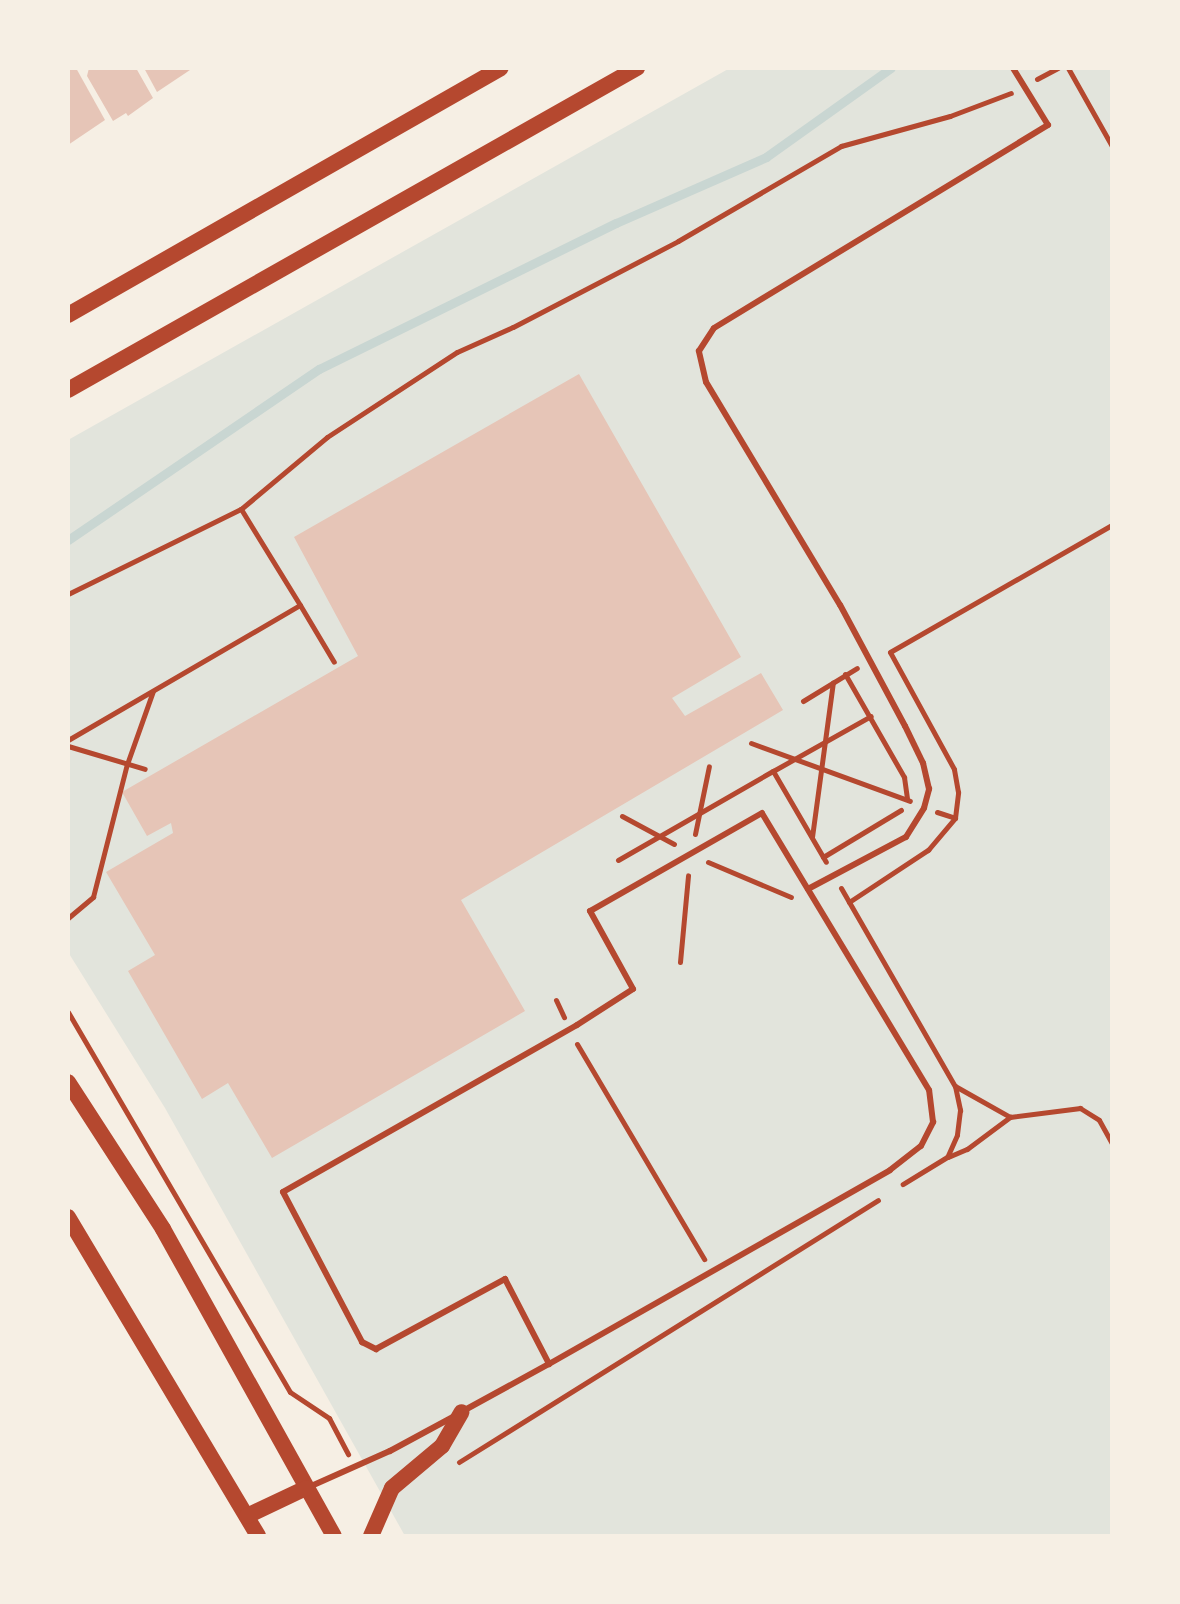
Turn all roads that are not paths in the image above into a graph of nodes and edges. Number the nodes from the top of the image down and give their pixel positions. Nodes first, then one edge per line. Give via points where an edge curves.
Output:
1 (501, 68) edge
2 (637, 68) edge
3 (1013, 68) edge
4 (68, 315) edge
5 (68, 390) edge
6 (808, 889) junction
7 (68, 1082) edge
8 (68, 1217) edge
9 (549, 1364) junction
10 (462, 1412) junction
11 (306, 1488) junction
12 (247, 1516) junction
13 (258, 1536) edge
14 (334, 1536) edge
15 (371, 1536) edge

1 - 4 main road
2 - 5 main road
3 - 6 lane via 1048,125 714,328 699,351 706,382 870,661 923,763 929,789 906,837
6 - 9 lane via 929,1090 933,1122 921,1146 890,1170
6 - 9 lane via 762,813 590,911 633,989 283,1192 362,1342 376,1349 505,1279
7 - 11 main road via 163,1229
8 - 12 main road
9 - 10 lane
10 - 11 lane
10 - 15 main road via 442,1446 392,1488
11 - 12 main road
11 - 14 main road
12 - 13 main road

